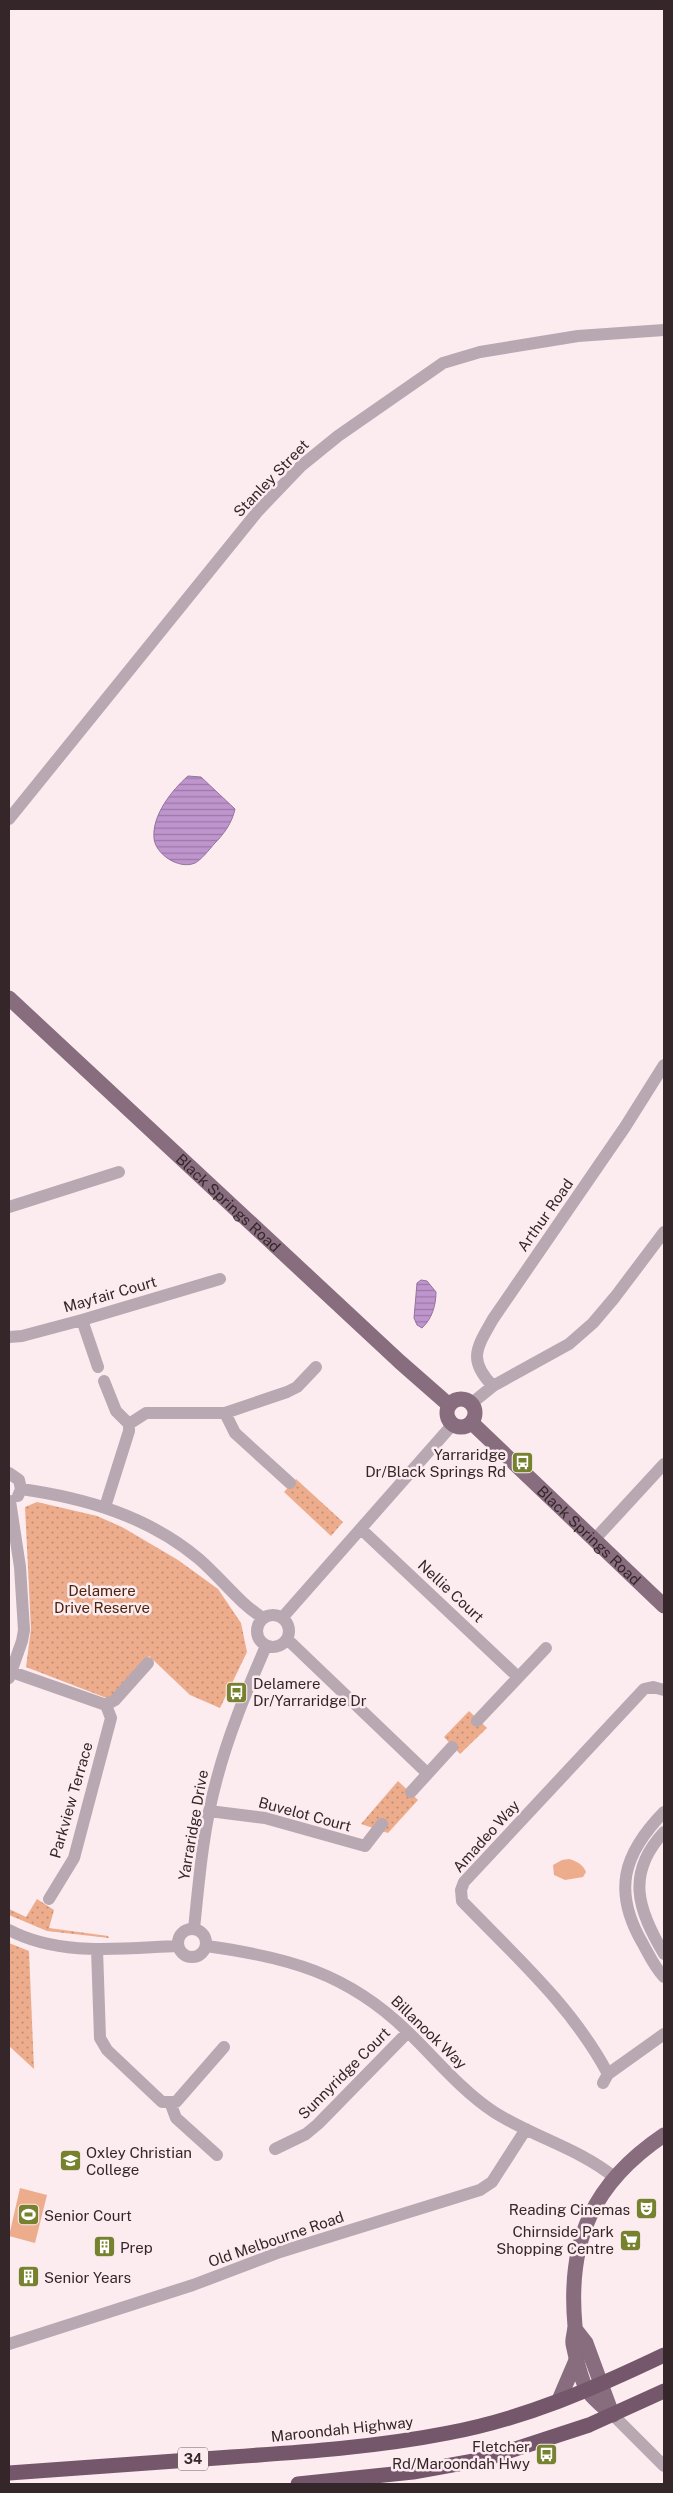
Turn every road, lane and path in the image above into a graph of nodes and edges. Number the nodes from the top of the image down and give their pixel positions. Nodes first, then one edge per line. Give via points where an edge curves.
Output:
1 (664, 330) edge
2 (9, 819) edge
3 (9, 998) edge
4 (664, 1065) edge
5 (119, 1172) dead end
6 (9, 1207) edge
7 (664, 1232) edge
8 (220, 1279) dead end
9 (82, 1320) junction
10 (9, 1337) edge
11 (98, 1367) dead end
12 (316, 1367) dead end
13 (104, 1381) dead end
14 (493, 1386) junction
15 (472, 1403) junction
16 (449, 1405) junction
17 (225, 1413) junction
18 (472, 1423) junction
19 (129, 1424) junction
20 (453, 1424) junction
21 (664, 1464) edge
22 (9, 1473) edge
23 (290, 1482) dead end
24 (21, 1489) junction
25 (9, 1501) edge
26 (105, 1507) junction
27 (362, 1530) junction
28 (594, 1540) junction
29 (664, 1606) edge
30 (263, 1618) junction
31 (282, 1618) junction
32 (287, 1638) junction
33 (266, 1646) junction
34 (546, 1648) dead end
35 (148, 1663) dead end
36 (10, 1674) edge
37 (518, 1677) junction
38 (664, 1690) edge
39 (106, 1705) junction
40 (477, 1721) dead end
41 (452, 1747) dead end
42 (427, 1773) junction
43 (411, 1792) dead end
44 (209, 1811) junction
45 (664, 1812) edge
46 (382, 1824) dead end
47 (664, 1832) edge
48 (49, 1899) dead end
49 (194, 1929) junction
50 (9, 1930) edge
51 (178, 1946) junction
52 (206, 1946) junction
53 (97, 1949) junction
54 (664, 1954) edge
55 (664, 1977) edge
56 (408, 2032) junction
57 (664, 2034) edge
58 (224, 2047) dead end
59 (170, 2102) junction
60 (526, 2129) junction
61 (664, 2135) edge
62 (275, 2149) dead end
63 (217, 2156) dead end
64 (614, 2177) junction
65 (575, 2329) junction
66 (9, 2344) edge
67 (664, 2355) edge
68 (577, 2358) junction
69 (602, 2384) junction
70 (587, 2391) junction
71 (664, 2391) edge
72 (559, 2400) junction
73 (612, 2415) junction
74 (664, 2466) edge
75 (9, 2473) edge
76 (298, 2484) edge

1 - 2 street, Stanley Street via 578,336 480,352 443,363 338,436 301,466 258,511
3 - 16 main road, Black Springs Road
4 - 14 street, Arthur Road via 478,1344 476,1361
5 - 6 street
7 - 14 street via 593,1323 569,1344
8 - 9 street, Mayfair Court
9 - 10 street, Mayfair Court
9 - 11 street
12 - 17 street via 288,1392
13 - 19 street via 116,1411
14 - 15 street
15 - 16 main road via 460,1399
15 - 18 main road via 476,1411
16 - 20 main road via 448,1417
17 - 19 street via 146,1413
17 - 23 street via 235,1433
18 - 20 main road via 464,1427
18 - 28 main road, Black Springs Road
19 - 26 street via 130,1432
20 - 27 street
21 - 28 street
22 - 24 street via 17,1477
24 - 25 street via 17,1497
24 - 26 street via 75,1498
25 - 36 street via 20,1567 24,1630
26 - 30 street via 137,1520 179,1544
27 - 31 street
27 - 37 street, Nellie Court
28 - 29 main road, Black Springs Road
30 - 31 street via 272,1615
30 - 33 street via 257,1630 259,1639
31 - 32 street via 288,1625
32 - 33 street via 280,1646
32 - 42 street
33 - 44 street, Yarraridge Drive via 227,1746
34 - 37 street
35 - 39 street via 115,1700
36 - 39 street
37 - 40 street
38 - 57 street, Amadeo Way via 644,1689 464,1882 461,1890 462,1901 585,2034 606,2078
39 - 48 street, Parkview Terrace via 111,1718 74,1858
41 - 42 street
42 - 43 street
44 - 46 street, Buvelot Court via 265,1818 365,1846
44 - 49 street, Yarraridge Drive
45 - 55 street via 634,1849 625,1886 632,1925
47 - 54 street via 646,1857 640,1873 639,1893 647,1922
49 - 51 street via 181,1934
49 - 52 street via 205,1936
50 - 53 street via 62,1947
51 - 52 street via 183,1954 192,1958 202,1954
51 - 53 street
52 - 56 street, Billanook Way via 273,1956 302,1965 360,1994
53 - 59 street via 100,2038 107,2050 148,2090 162,2102
56 - 60 street, Billanook Way via 478,2100
56 - 62 street, Sunnyridge Court via 318,2124 306,2134
58 - 59 street via 176,2102
59 - 63 street via 176,2118
60 - 64 street, Billanook Way via 575,2151
60 - 66 street, Old Melbourne Road via 492,2182 480,2190 273,2254 193,2285
61 - 64 main road
64 - 65 main road via 596,2203 577,2252 573,2277
65 - 68 main road via 573,2343
65 - 69 main road via 586,2344
67 - 69 highway, Maroondah Highway / 34
68 - 70 main road
68 - 72 main road
69 - 70 highway, Maroondah Highway / 34
69 - 73 main road
70 - 72 highway, Maroondah Highway / 34
70 - 73 main road
71 - 73 highway
72 - 75 highway, Maroondah Highway / 34 via 498,2421 449,2433 378,2444
73 - 74 street
73 - 76 highway via 484,2459 412,2472

